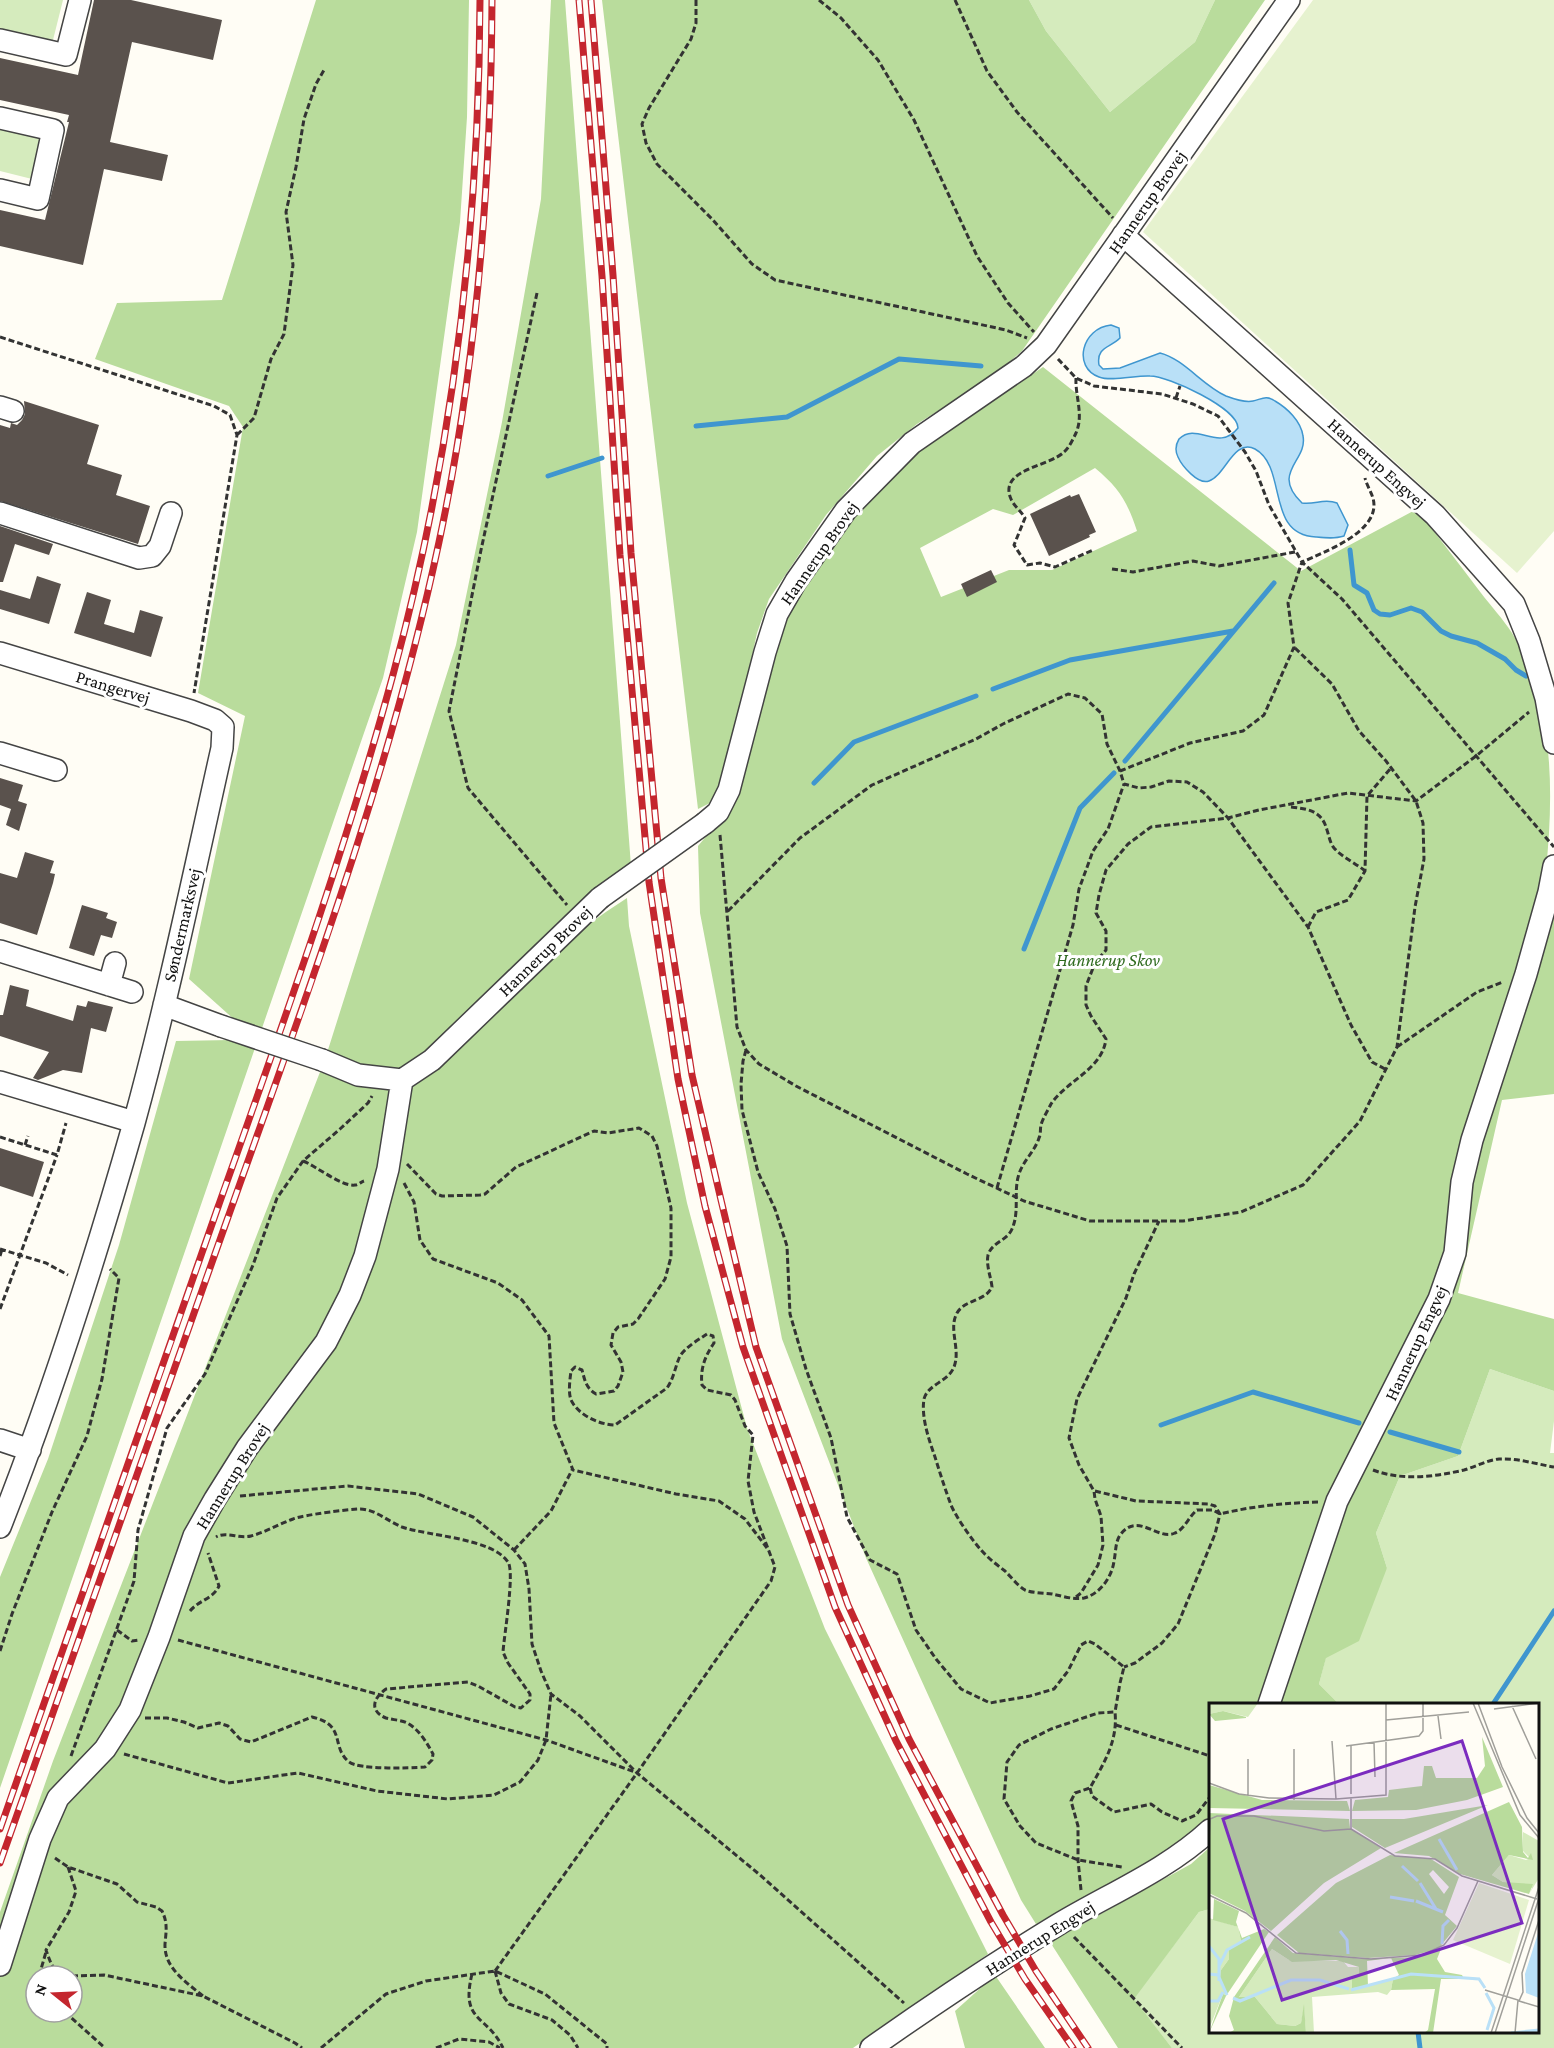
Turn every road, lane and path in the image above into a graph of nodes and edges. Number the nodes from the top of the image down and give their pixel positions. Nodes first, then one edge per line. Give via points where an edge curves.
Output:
1 (80, 0) edge
2 (696, 0) edge
3 (819, 0) edge
4 (955, 0) edge
5 (1289, 0) edge
6 (0, 40) edge
7 (324, 70) dead end
8 (0, 118) edge
9 (0, 190) edge
10 (1123, 235) junction
11 (537, 293) dead end
12 (0, 337) edge
13 (1046, 345) junction
14 (1076, 378) junction
15 (1180, 386) dead end
16 (1176, 398) junction
17 (237, 435) junction
18 (1373, 460) junction
19 (0, 513) edge
20 (171, 513) dead end
21 (1093, 550) dead end
22 (1295, 552) junction
23 (1302, 562) junction
24 (1112, 569) dead end
25 (1294, 647) junction
26 (0, 652) edge
27 (1546, 698) junction
28 (191, 711) junction
29 (223, 727) joint
30 (1554, 743) edge
31 (0, 753) edge
32 (1476, 756) junction
33 (1391, 767) junction
34 (57, 770) dead end
35 (1120, 771) junction
36 (1124, 784) junction
37 (1367, 796) junction
38 (1416, 801) junction
39 (1286, 806) junction
40 (711, 818) junction
41 (1228, 818) junction
42 (1554, 847) edge
43 (1554, 866) edge
44 (1365, 871) junction
45 (728, 911) junction
46 (578, 918) junction
47 (1308, 927) junction
48 (0, 951) edge
49 (116, 963) dead end
50 (1526, 974) junction
51 (109, 985) junction
52 (132, 992) dead end
53 (164, 1005) junction
54 (1397, 1047) junction
55 (746, 1050) junction
56 (1385, 1069) junction
57 (392, 1079) junction
58 (0, 1082) edge
59 (72, 1104) junction
60 (134, 1122) junction
61 (28, 1136) dead end
62 (0, 1137) edge
63 (25, 1145) junction
64 (57, 1155) junction
65 (303, 1161) junction
66 (388, 1169) junction
67 (997, 1188) junction
68 (1016, 1197) junction
69 (1159, 1221) junction
70 (1, 1249) edge
71 (95, 1253) junction
72 (21, 1255) junction
73 (0, 1256) edge
74 (86, 1284) junction
75 (0, 1309) edge
76 (0, 1440) edge
77 (30, 1450) junction
78 (1357, 1464) junction
79 (1554, 1467) edge
80 (573, 1470) junction
81 (1094, 1491) junction
82 (215, 1499) junction
83 (1337, 1501) junction
84 (1220, 1514) junction
85 (0, 1527) edge
86 (213, 1539) dead end
87 (209, 1547) dead end
88 (514, 1550) junction
89 (770, 1552) junction
90 (1074, 1598) junction
91 (185, 1619) dead end
92 (175, 1638) dead end
93 (0, 1651) edge
94 (1124, 1667) junction
95 (551, 1694) junction
96 (377, 1695) junction
97 (1269, 1703) edge
98 (1115, 1712) junction
99 (128, 1714) junction
100 (1116, 1725) junction
101 (546, 1740) junction
102 (105, 1749) junction
103 (71, 1756) dead end
104 (1209, 1756) edge
105 (637, 1773) junction
106 (1090, 1788) junction
107 (1209, 1798) edge
108 (1209, 1831) edge
109 (39, 1839) junction
110 (1078, 1860) junction
111 (68, 1867) junction
112 (1151, 1872) junction
113 (1083, 1911) junction
114 (1060, 1924) junction
115 (46, 1950) junction
116 (42, 1964) edge
117 (50, 1964) edge
118 (0, 1965) edge
119 (495, 1971) junction
120 (472, 1974) junction
121 (84, 1976) edge
122 (202, 1996) junction
123 (918, 2015) junction
124 (78, 2024) edge
125 (105, 2048) edge
126 (302, 2048) edge
127 (321, 2048) edge
128 (436, 2048) edge
129 (501, 2048) edge
130 (578, 2048) edge
131 (607, 2048) edge
132 (871, 2048) edge
133 (1182, 2048) edge

1 - 6 street via 66,55
2 - 13 path via 696,24 691,39 642,124 646,143 657,164 752,264 775,280 1006,330
3 - 13 path via 841,18 878,60 914,120 978,256 1008,303
4 - 10 path via 987,71 1017,112 1110,214
5 - 10 street, Hannerup Brovej
7 - 17 path via 304,119 286,212 293,265 284,334 271,359 254,418
8 - 9 street via 54,130 38,199
10 - 13 street, Hannerup Brovej
10 - 18 street, Hannerup Engvej
11 - 46 path via 449,711 468,788
12 - 17 path via 214,406 230,415
13 - 14 path
13 - 40 street, Hannerup Brovej via 1024,366 912,443 846,510 777,615 729,790
14 - 16 path via 1094,386
14 - 21 path via 1080,412 1071,441 1054,459 1017,474 1010,483 1011,501 1024,518 1014,545 1027,566 1040,563 1056,567
15 - 16 path
16 - 22 path via 1218,416 1256,471 1269,505
17 - 28 path
18 - 23 path via 1365,481 1374,507 1370,518 1350,539
18 - 27 street, Hannerup Engvej via 1435,515 1514,604
19 - 20 street via 139,558 152,556 160,546
22 - 23 path
22 - 24 path via 1219,566 1193,561 1133,572
23 - 25 path via 1288,603
23 - 32 path via 1342,599
25 - 33 path via 1332,684 1359,731
25 - 35 path via 1264,715 1243,731 1190,743
26 - 28 street, Prangervej
27 - 30 street, Hannerup Engvej
27 - 32 path
28 - 29 street, Prangervej
29 - 53 street, Søndermarksvej via 222,748
31 - 34 street
32 - 38 path
32 - 42 path
33 - 37 path
33 - 38 path
35 - 36 path
35 - 45 path via 1107,744 1102,714 1085,698 1068,694 872,785 800,838
36 - 41 path via 1139,788 1169,781 1187,782 1203,792
36 - 67 path via 1080,889
37 - 38 path
37 - 39 path via 1348,793
37 - 44 path
38 - 54 path via 1423,823 1424,859
39 - 41 path
39 - 44 path via 1320,815 1336,849
40 - 45 path
40 - 46 street, Hannerup Brovej, bridge
41 - 47 path
41 - 68 path via 1151,826 1128,844 1106,870 1096,913 1106,931 1106,950 1095,963 1086,986 1086,1005 1106,1039 1105,1049 1050,1105 1039,1138 1019,1174
43 - 50 street, Hannerup Engvej
44 - 47 path via 1348,900 1316,912
45 - 55 path via 737,1027
46 - 57 street, Hannerup Brovej via 432,1060
47 - 56 path via 1351,1025 1372,1062
48 - 51 street
49 - 51 street
50 - 54 path via 1477,992
50 - 78 street, Hannerup Engvej via 1472,1140 1462,1182 1455,1253 1439,1299
51 - 52 street
53 - 57 street, bridge via 358,1075
53 - 60 street, Søndermarksvej
54 - 56 path
55 - 67 path via 759,1064 796,1086
55 - 94 path via 742,1061 742,1110 758,1172 776,1209 787,1246 790,1314 831,1438 847,1517 870,1560 897,1574 916,1630 961,1689 990,1703 1054,1689 1088,1641
56 - 69 path via 1360,1121 1303,1185 1241,1212
57 - 65 path
57 - 66 street, Hannerup Brovej
58 - 59 street
59 - 60 street
59 - 64 path
60 - 71 street, Søndermarksvej
61 - 63 path
62 - 63 path
63 - 64 path
64 - 72 path
65 - 66 path via 354,1185
65 - 103 path via 277,1198 254,1265 205,1374 167,1428 138,1530 134,1581
66 - 80 path via 407,1185 420,1240 433,1259 498,1283 522,1300 549,1336 554,1423
66 - 82 street, Hannerup Brovej via 365,1256 326,1342 247,1448
66 - 89 path via 398,1162 406,1163 436,1194 480,1196 516,1167 594,1131 639,1128 652,1136 671,1208 671,1257 665,1279 638,1319 613,1333 611,1344 622,1372 618,1386 614,1391 596,1394 586,1385 582,1370 575,1367 570,1378 571,1400 582,1413 606,1425 615,1425 667,1388 685,1351 706,1334 713,1336 714,1343 703,1366 702,1385 707,1390 730,1395 753,1435 748,1481 754,1512
67 - 68 path
68 - 69 path via 1090,1221
68 - 90 path via 1013,1227 989,1254 990,1292 962,1306 956,1314 956,1361 947,1377 925,1396 924,1414 952,1507 981,1550 1026,1590
69 - 81 path via 1077,1399 1070,1438
70 - 72 path
70 - 73 path
71 - 74 street, Søndermarksvej
71 - 93 path via 119,1278 102,1379 87,1436 52,1512
72 - 74 path
72 - 75 path
74 - 77 street, Søndermarksvej
76 - 77 street
77 - 85 street, Søndermarksvej
78 - 79 path via 1386,1474 1425,1477 1498,1459
78 - 83 street, Hannerup Engvej
80 - 88 path via 551,1511
80 - 89 path via 719,1501 745,1519
81 - 84 path via 1136,1501 1209,1504
81 - 90 path via 1103,1545 1098,1565
82 - 88 path via 348,1486 417,1494 473,1517
82 - 99 street, Hannerup Brovej via 194,1536
83 - 84 path via 1278,1504
83 - 97 street, Hannerup Engvej
84 - 90 path via 1197,1510 1170,1534 1141,1526 1127,1528 1119,1536 1105,1584 1084,1598
84 - 94 path via 1178,1624 1162,1644
86 - 96 path via 220,1534 248,1537 294,1518 362,1509 402,1527 446,1535 501,1555 510,1564 512,1579 503,1652 530,1694 525,1706 515,1707 468,1682 386,1689
87 - 91 path via 219,1586 215,1594 198,1602
88 - 95 path via 525,1564 532,1644
89 - 105 path via 776,1567 771,1581
92 - 96 path
94 - 98 path
95 - 101 path
95 - 105 path via 580,1716
96 - 99 path via 374,1703 383,1717 408,1723 426,1740 433,1754 428,1766 355,1765 344,1756 333,1726 312,1717 251,1742 240,1739 228,1726 219,1723 198,1728 167,1718
96 - 101 path
98 - 100 path
98 - 110 path via 1098,1713 1051,1729 1019,1744 1007,1762 1004,1799 1020,1826 1036,1843
99 - 102 street, Hannerup Brovej
100 - 104 path
100 - 106 path via 1109,1754
101 - 102 path via 538,1760 519,1782 494,1795 448,1798 377,1791 298,1773 228,1783
101 - 105 path
102 - 109 street, Hannerup Brovej via 58,1798
105 - 119 path
105 - 123 path
106 - 107 path via 1092,1796 1114,1812 1152,1804 1182,1821 1196,1815
106 - 110 path via 1075,1793 1071,1801 1078,1826
108 - 112 street, Hannerup Engvej via 1192,1848
109 - 111 path via 47,1853
109 - 118 street, Hannerup Brovej
110 - 112 path
110 - 113 path
111 - 115 path via 76,1891 69,1912
111 - 122 path via 117,1884 131,1899 162,1911 167,1928 167,1960
112 - 113 street, Hannerup Engvej
113 - 114 street, Hannerup Engvej
114 - 123 street, Hannerup Engvej
114 - 133 path
115 - 116 path
115 - 117 path
119 - 120 path
119 - 130 path via 508,2004 552,2020
119 - 131 path via 545,1994 599,2036
120 - 127 path via 426,1981 386,1994
120 - 129 path via 467,1992 475,2017 497,2036
121 - 122 path via 104,1975
122 - 126 path
123 - 132 street, Hannerup Engvej
124 - 125 path
128 - 129 path via 459,2038 489,2042

